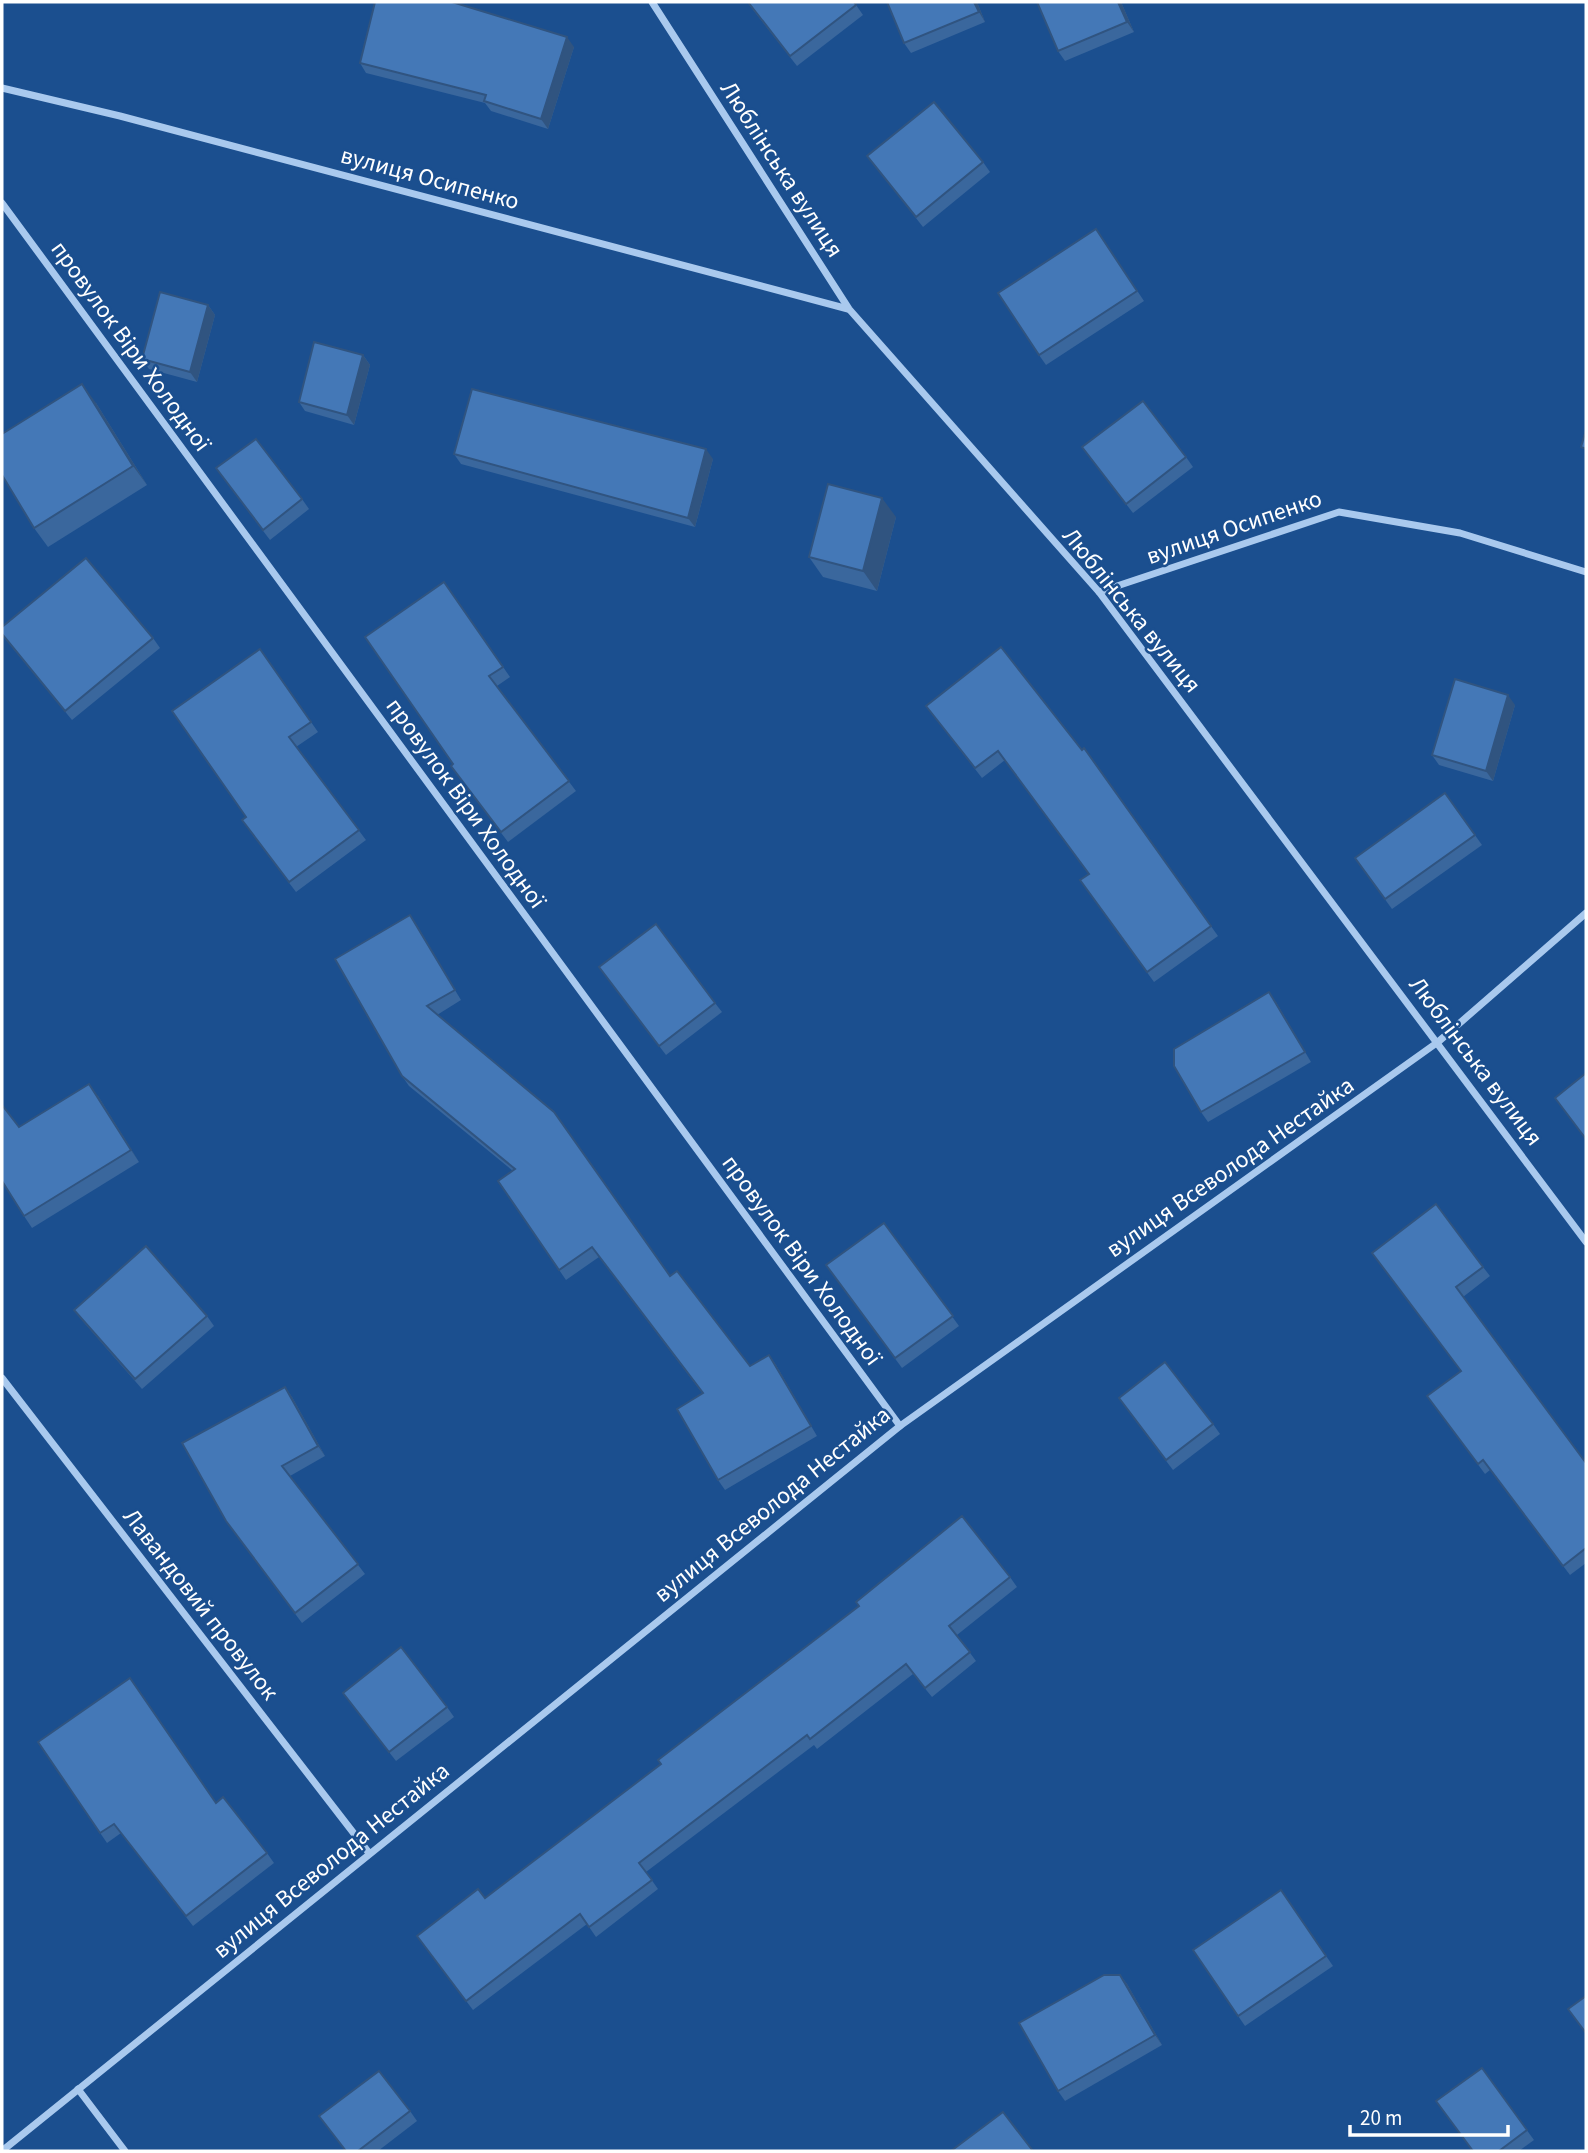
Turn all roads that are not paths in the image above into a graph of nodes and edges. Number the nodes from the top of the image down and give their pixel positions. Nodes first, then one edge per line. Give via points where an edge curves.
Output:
1 (652, 2) edge
2 (2, 88) edge
3 (2, 203) edge
4 (849, 309) junction
5 (1586, 572) edge
6 (1099, 592) junction
7 (1586, 913) edge
8 (1438, 1042) junction
9 (1586, 1242) edge
10 (2, 1378) edge
11 (900, 1426) junction
12 (369, 1853) junction
13 (78, 2089) junction
14 (2, 2151) edge
15 (125, 2151) edge

1 - 4 street, Люблінська вулиця
2 - 4 street, вулиця Осипенко
3 - 11 street, провулок Віри Холодної
4 - 6 street, Люблінська вулиця
5 - 6 street, вулиця Осипенко via 1460,533 1339,512
6 - 8 street, Люблінська вулиця
7 - 8 street, вулиця Всеволода Нестайка
8 - 9 street, Люблінська вулиця
8 - 11 street, вулиця Всеволода Нестайка
10 - 12 street, Лавандовий провулок
11 - 12 street, вулиця Всеволода Нестайка
12 - 13 street, вулиця Всеволода Нестайка
13 - 14 street, вулиця Всеволода Нестайка
13 - 15 street

